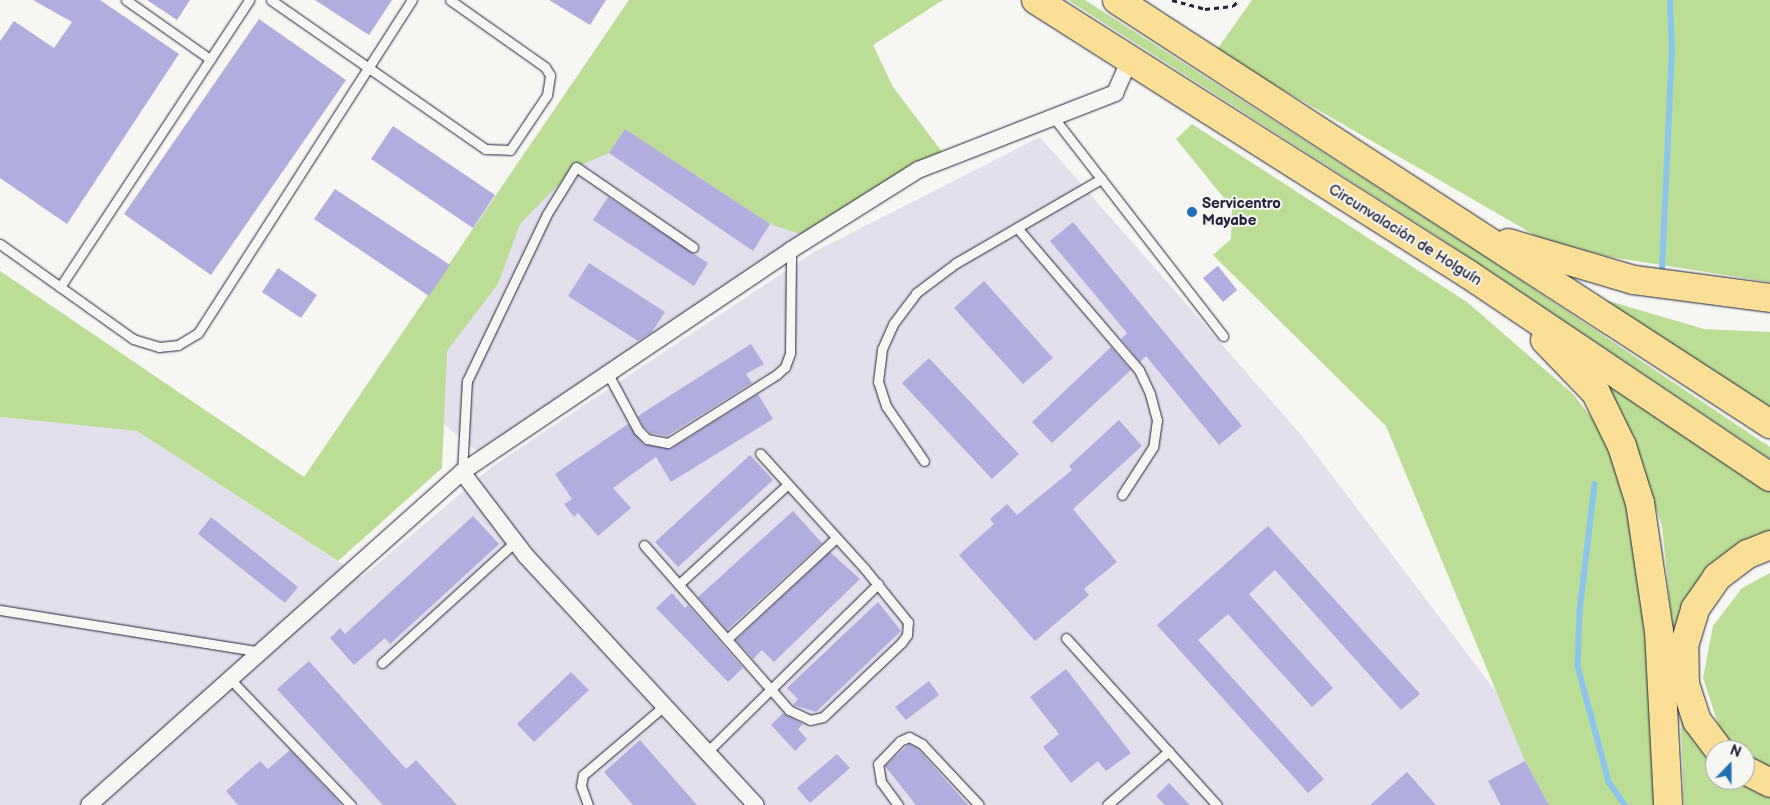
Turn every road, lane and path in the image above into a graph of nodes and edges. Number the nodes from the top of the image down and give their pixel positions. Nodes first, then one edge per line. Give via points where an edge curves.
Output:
1 (126, 0) edge
2 (249, 0) edge
3 (271, 0) edge
4 (412, 0) edge
5 (450, 0) edge
6 (1036, 0) edge
7 (1117, 0) edge
8 (1172, 0) edge
9 (1239, 0) edge
10 (210, 59) junction
11 (1129, 61) junction
12 (368, 68) junction
13 (1054, 118) junction
14 (1101, 179) junction
15 (1019, 230) junction
16 (1480, 234) junction
17 (0, 244) edge
18 (693, 247) dead end
19 (791, 250) junction
20 (1468, 274) junction
21 (60, 287) junction
22 (1770, 298) edge
23 (1223, 336) dead end
24 (608, 374) junction
25 (1770, 424) edge
26 (760, 453) dead end
27 (924, 461) dead end
28 (462, 472) junction
29 (1770, 477) edge
30 (786, 486) junction
31 (1122, 495) dead end
32 (835, 538) junction
33 (515, 542) junction
34 (644, 545) dead end
35 (1770, 545) edge
36 (679, 584) junction
37 (878, 584) junction
38 (0, 610) edge
39 (1066, 638) dead end
40 (728, 639) junction
41 (261, 652) junction
42 (382, 663) dead end
43 (230, 679) junction
44 (772, 688) junction
45 (664, 706) junction
46 (1711, 740) edge
47 (1169, 751) junction
48 (707, 752) junction
49 (1755, 775) edge
50 (1770, 783) edge
51 (89, 805) edge
52 (352, 805) edge
53 (588, 805) edge
54 (756, 805) edge
55 (898, 805) edge
56 (979, 805) edge
57 (1107, 805) edge
58 (1217, 805) edge
59 (1668, 805) edge

1 - 10 lane
2 - 10 lane
3 - 12 lane
4 - 12 lane
5 - 12 lane via 545,67 550,74 547,95 510,150 485,149
6 - 11 highway, Circunvalación de Holguín
7 - 16 highway
8 - 9 path via 1204,9 1233,6
10 - 21 lane
11 - 13 street via 1116,93
11 - 20 highway, Circunvalación de Holguín
12 - 21 lane via 198,333 178,345 159,347 133,339
13 - 14 lane
13 - 19 street via 918,170
14 - 15 lane
14 - 23 lane
15 - 27 lane via 956,264 916,293 893,324 882,349 878,382 886,406
15 - 31 lane via 1139,370 1150,394 1156,420 1152,447
16 - 22 highway via 1634,280
16 - 25 highway
17 - 21 lane
18 - 28 lane via 576,167 547,214 466,381
19 - 24 street
19 - 24 lane via 790,353 785,367 776,375 678,438 658,443 638,430
20 - 29 highway, Circunvalación de Holguín
20 - 59 highway via 1552,346 1596,392 1622,446 1640,503 1659,631
24 - 28 street
26 - 30 lane
28 - 33 street
28 - 41 street
30 - 32 lane
30 - 36 lane
32 - 37 lane
32 - 40 lane
33 - 42 lane
33 - 45 street
34 - 36 lane
35 - 46 highway via 1748,554 1717,577 1696,609 1684,646 1688,694 1697,722
36 - 40 lane
37 - 44 lane
37 - 44 lane via 908,622 907,635 901,643 818,720 800,717
38 - 41 lane
39 - 47 lane
40 - 44 lane
41 - 43 street
43 - 51 street
43 - 52 lane
44 - 48 lane
45 - 48 street
45 - 53 lane via 583,775 581,786
47 - 57 lane
47 - 58 lane
48 - 54 street
49 - 50 highway
55 - 56 lane via 881,782 878,764 900,741 909,737 922,744

